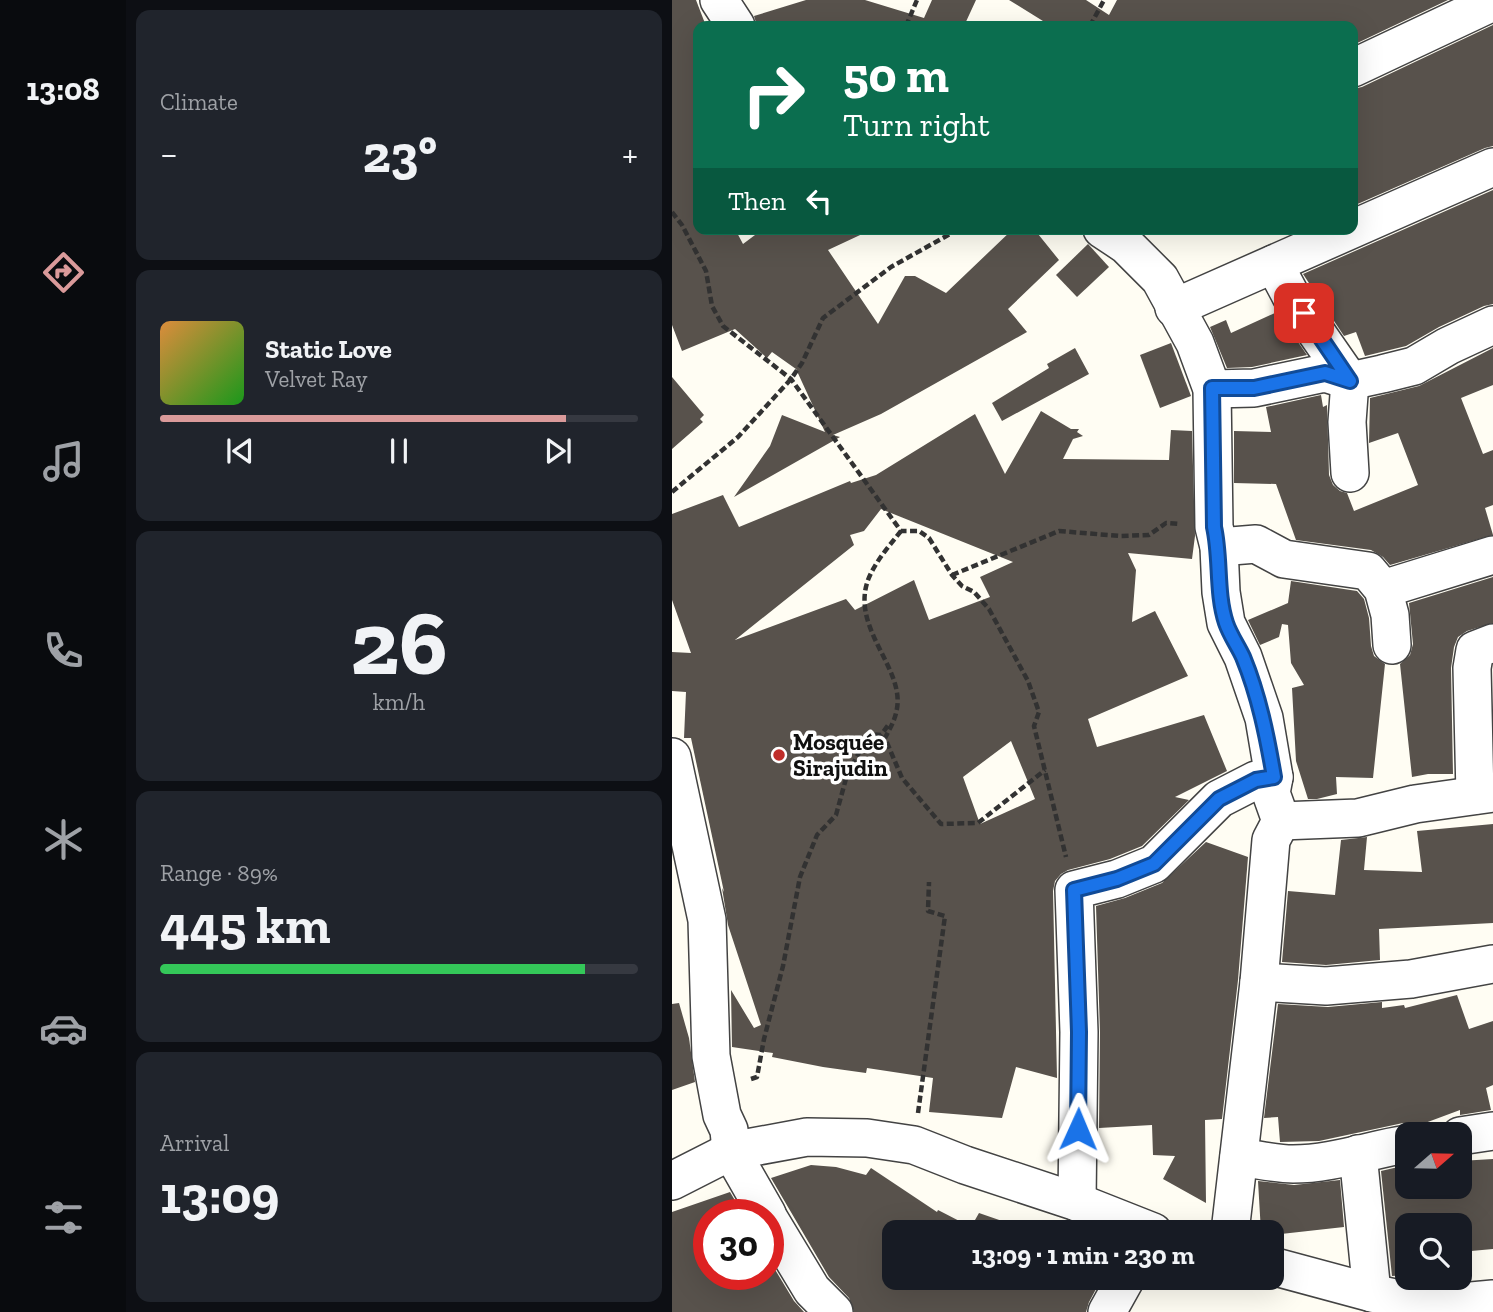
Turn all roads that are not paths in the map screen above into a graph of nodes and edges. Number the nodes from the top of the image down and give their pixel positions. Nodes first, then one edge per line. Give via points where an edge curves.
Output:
1 (719, 0) edge
2 (1493, 2) edge
3 (733, 21) edge
4 (1358, 66) edge
5 (1493, 167) edge
6 (1358, 227) edge
7 (1111, 235) edge
8 (1339, 235) edge
9 (1274, 264) junction
10 (1174, 308) junction
11 (1493, 326) edge
12 (1350, 381) junction
13 (1212, 388) junction
14 (1350, 473) dead end
15 (1217, 537) junction
16 (1493, 555) edge
17 (1383, 589) junction
18 (1493, 643) edge
19 (1392, 645) dead end
20 (672, 757) edge
21 (1274, 777) junction
22 (1484, 794) edge
23 (1281, 821) junction
24 (1493, 964) edge
25 (1259, 982) junction
26 (1493, 1130) edge
27 (1472, 1134) edge
28 (1395, 1146) edge
29 (731, 1151) junction
30 (1359, 1154) junction
31 (1239, 1157) junction
32 (672, 1181) edge
33 (758, 1199) edge
34 (1077, 1202) junction
35 (1120, 1220) edge
36 (1231, 1220) edge
37 (784, 1244) edge
38 (1284, 1269) edge
39 (1119, 1290) edge
40 (1372, 1293) junction
41 (1493, 1299) edge
42 (1428, 1309) edge
43 (834, 1312) edge
44 (1107, 1312) edge

1 - 3 street
2 - 4 street
5 - 6 street
7 - 10 street via 1160,278
8 - 9 street
9 - 10 street
9 - 12 street
10 - 13 street via 1195,343
11 - 12 street via 1414,366
12 - 13 street via 1325,373 1254,388
12 - 14 street
13 - 15 street
15 - 17 street via 1256,544 1284,559 1368,571
15 - 21 street via 1226,623 1264,718
16 - 17 street
17 - 19 street
18 - 22 street via 1475,650 1472,668
20 - 29 street via 707,920 711,1056
21 - 23 street via 1271,793
21 - 34 street via 1256,780 1219,799 1154,864 1074,890 1079,1032
22 - 23 street via 1358,818
23 - 25 street via 1271,840
24 - 25 street via 1411,979 1339,985
25 - 31 street
26 - 27 street
28 - 30 street
29 - 32 street
29 - 33 street
29 - 34 street via 807,1137 867,1138 914,1145
30 - 31 street via 1292,1164
30 - 40 street
31 - 36 street
34 - 35 street
37 - 43 street via 812,1290
38 - 40 street
39 - 44 street
40 - 42 street
41 - 42 street

